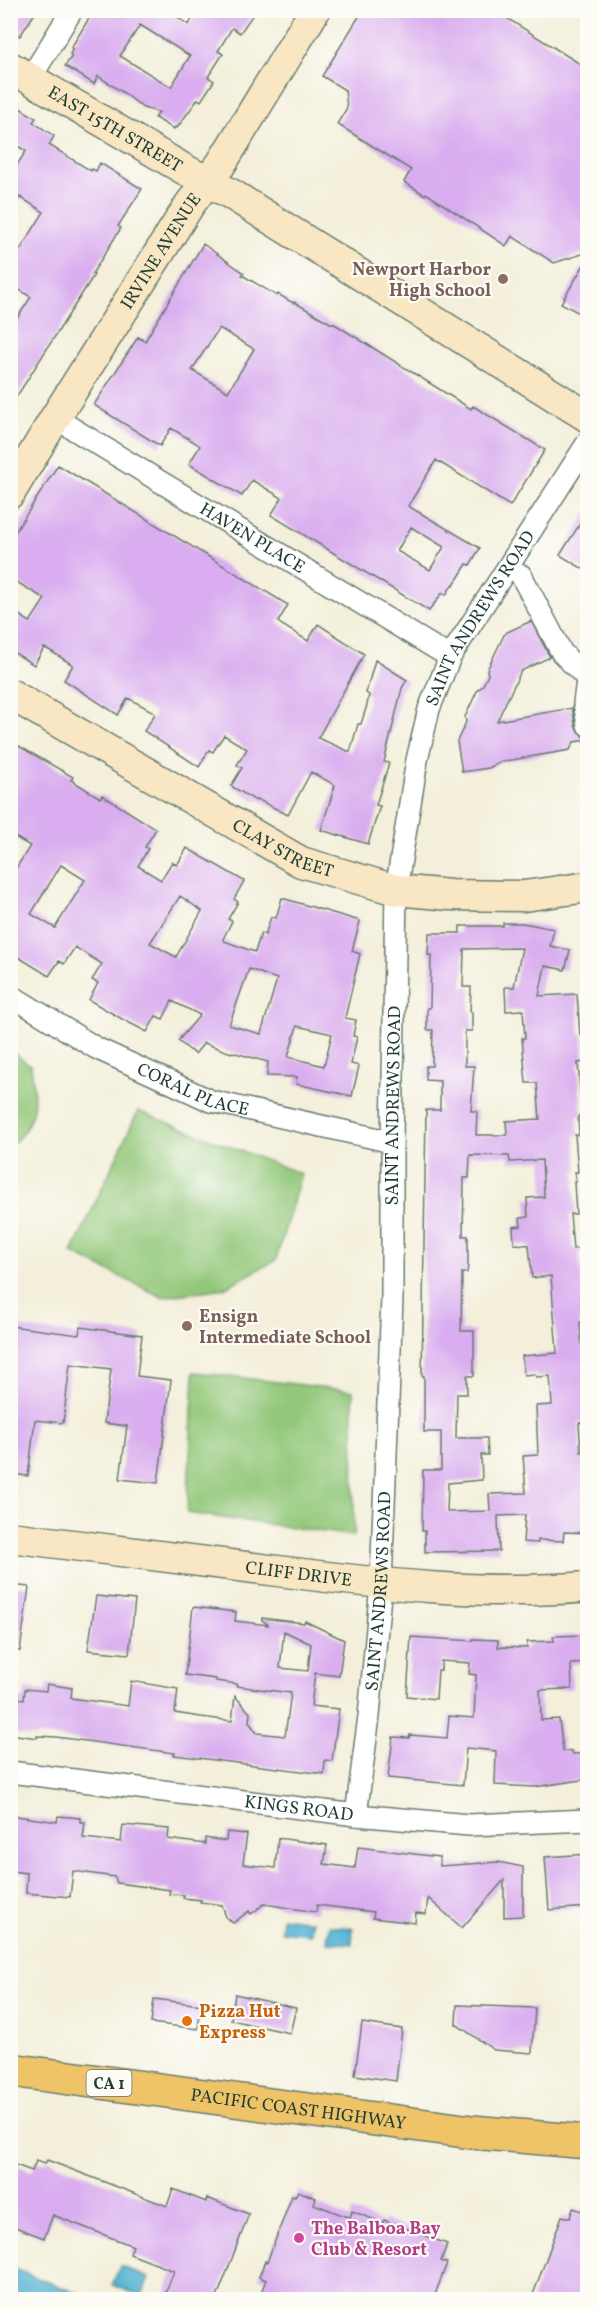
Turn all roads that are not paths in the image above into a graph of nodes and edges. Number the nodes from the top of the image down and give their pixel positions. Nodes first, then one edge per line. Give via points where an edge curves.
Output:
1 (72, 10) edge
2 (315, 10) edge
3 (20, 73) edge
4 (207, 182) junction
5 (588, 417) edge
6 (55, 418) junction
7 (588, 442) edge
8 (10, 493) edge
9 (521, 575) dead end
10 (450, 657) junction
11 (587, 675) edge
12 (10, 694) edge
13 (588, 725) edge
14 (588, 887) edge
15 (396, 890) junction
16 (10, 995) edge
17 (392, 1142) junction
18 (10, 1537) edge
19 (381, 1584) junction
20 (588, 1587) edge
21 (10, 1772) edge
22 (356, 1815) junction
23 (588, 1820) edge
24 (10, 2070) edge
25 (588, 2142) edge

1 - 3 street
2 - 4 street, IRVINE AVENUE
3 - 4 street, EAST 15TH STREET
4 - 5 street, EAST 15TH STREET
4 - 6 street, IRVINE AVENUE
6 - 8 street, IRVINE AVENUE
6 - 10 street, HAVEN PLACE
7 - 10 street, SAINT ANDREWS ROAD
9 - 11 street via 562,653
10 - 15 street, SAINT ANDREWS ROAD via 424,729
11 - 13 street via 584,703
12 - 15 street, CLAY STREET via 301,862
14 - 15 street, CLAY STREET via 524,896
15 - 17 street, SAINT ANDREWS ROAD
16 - 17 street, CORAL PLACE via 96,1048 212,1101
17 - 19 street, SAINT ANDREWS ROAD via 392,1298
18 - 19 street, CLIFF DRIVE
19 - 20 street, CLIFF DRIVE via 475,1591
19 - 22 street, SAINT ANDREWS ROAD
21 - 22 street, KINGS ROAD
22 - 23 street, KINGS ROAD via 469,1825
24 - 25 highway, PACIFIC COAST HIGHWAY / CA 1 via 472,2132

